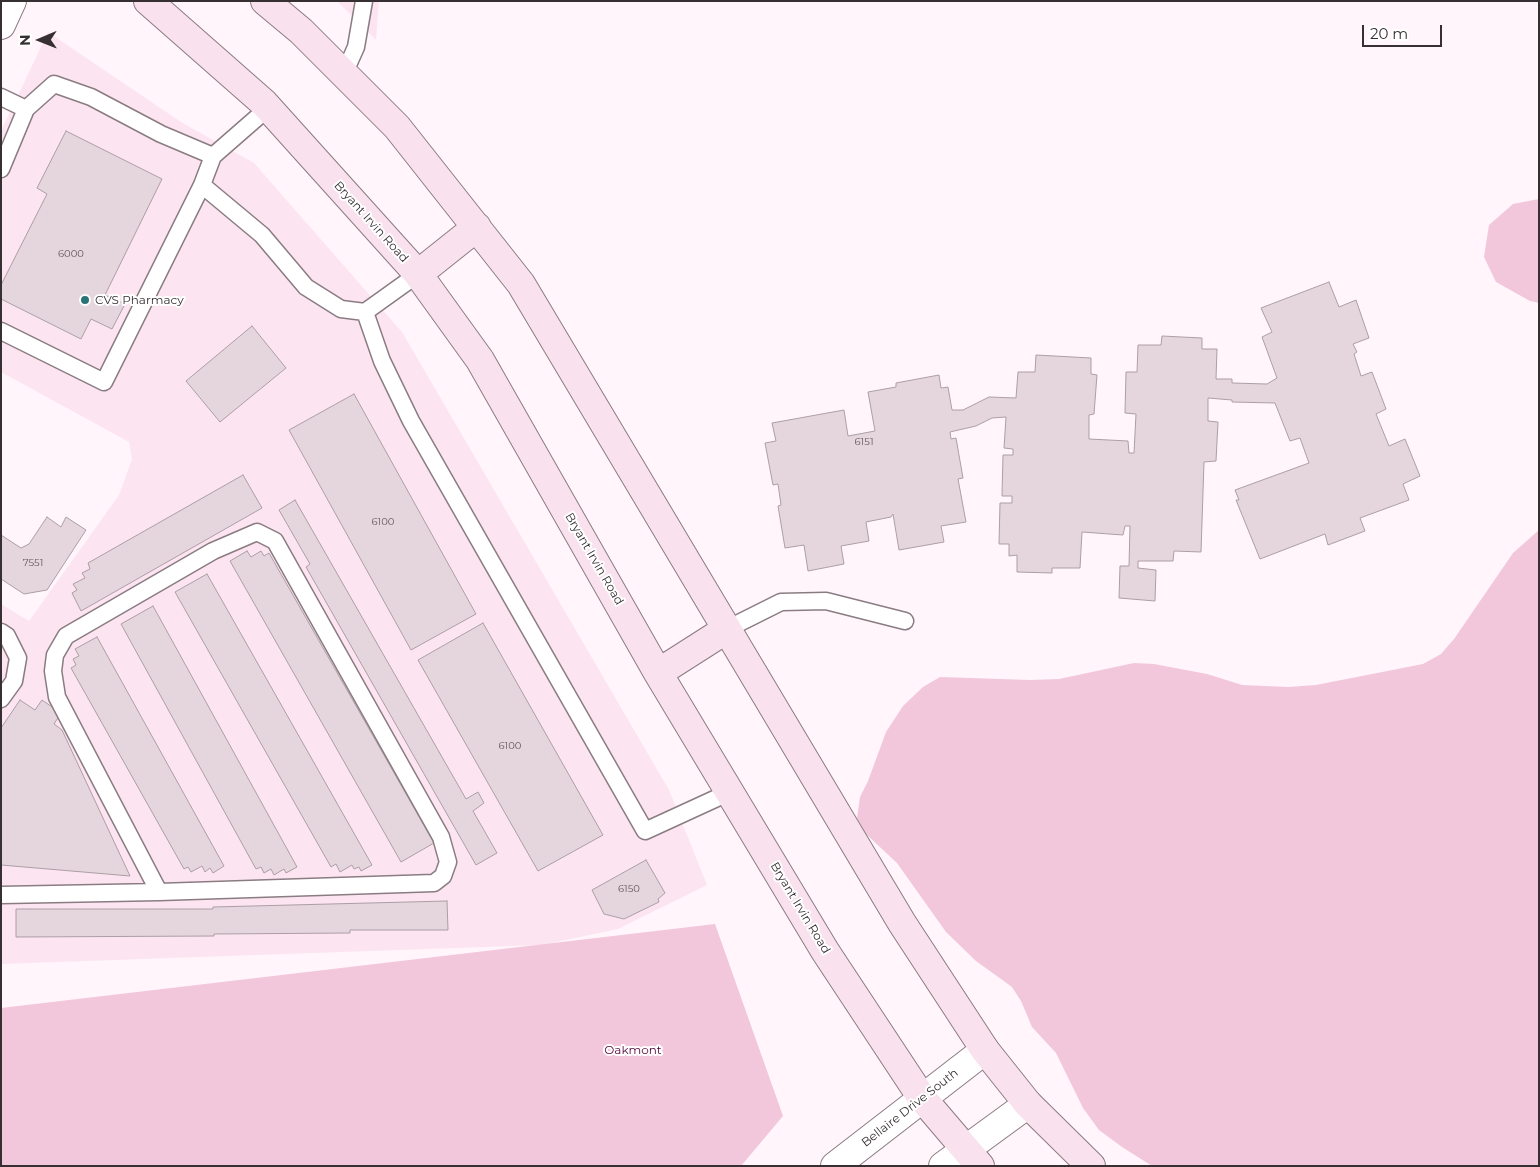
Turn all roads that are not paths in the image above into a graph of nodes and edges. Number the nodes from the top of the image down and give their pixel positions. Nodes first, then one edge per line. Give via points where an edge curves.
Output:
1 (12, 1) edge
2 (148, 1) edge
3 (265, 1) edge
4 (364, 1) edge
5 (1, 25) edge
6 (344, 74) junction
7 (1, 97) edge
8 (268, 108) junction
9 (26, 109) junction
10 (213, 156) junction
11 (1, 169) edge
12 (202, 185) junction
13 (477, 228) junction
14 (418, 274) junction
15 (365, 312) junction
16 (1, 332) edge
17 (905, 621) dead end
18 (727, 629) junction
19 (1, 632) edge
20 (658, 673) junction
21 (1, 699) edge
22 (730, 792) junction
23 (159, 892) junction
24 (1, 896) edge
25 (985, 1050) junction
26 (922, 1098) junction
27 (1028, 1104) junction
28 (962, 1161) edge
29 (836, 1166) edge
30 (1091, 1166) edge

1 - 5 street
2 - 8 main road, Bryant Irvin Road
3 - 6 main road
4 - 6 lane via 356,47
6 - 13 main road via 396,127
7 - 9 lane
8 - 10 lane
8 - 14 main road, Bryant Irvin Road
9 - 10 lane via 54,84 91,97 161,134
9 - 11 lane
10 - 12 lane
12 - 15 lane via 262,235 306,287 341,308
12 - 16 lane via 104,382
13 - 14 main road
13 - 18 main road via 526,292
14 - 15 lane
14 - 20 main road, Bryant Irvin Road via 480,360
15 - 22 lane via 382,361 411,421 645,831
17 - 18 lane via 826,601 781,602
18 - 20 main road
18 - 25 main road via 902,923
19 - 21 lane via 8,636 18,658 14,681
20 - 22 main road, Bryant Irvin Road
22 - 26 main road, Bryant Irvin Road via 825,951
23 - 23 lane via 434,883 443,876 448,862 440,837 275,541 257,532 213,551 66,636 55,655 58,697
23 - 24 lane
25 - 26 street, Bellaire Drive South
25 - 27 main road
26 - 28 main road, Bryant Irvin Road
26 - 29 street, Bellaire Drive South
27 - 28 street
27 - 30 main road

